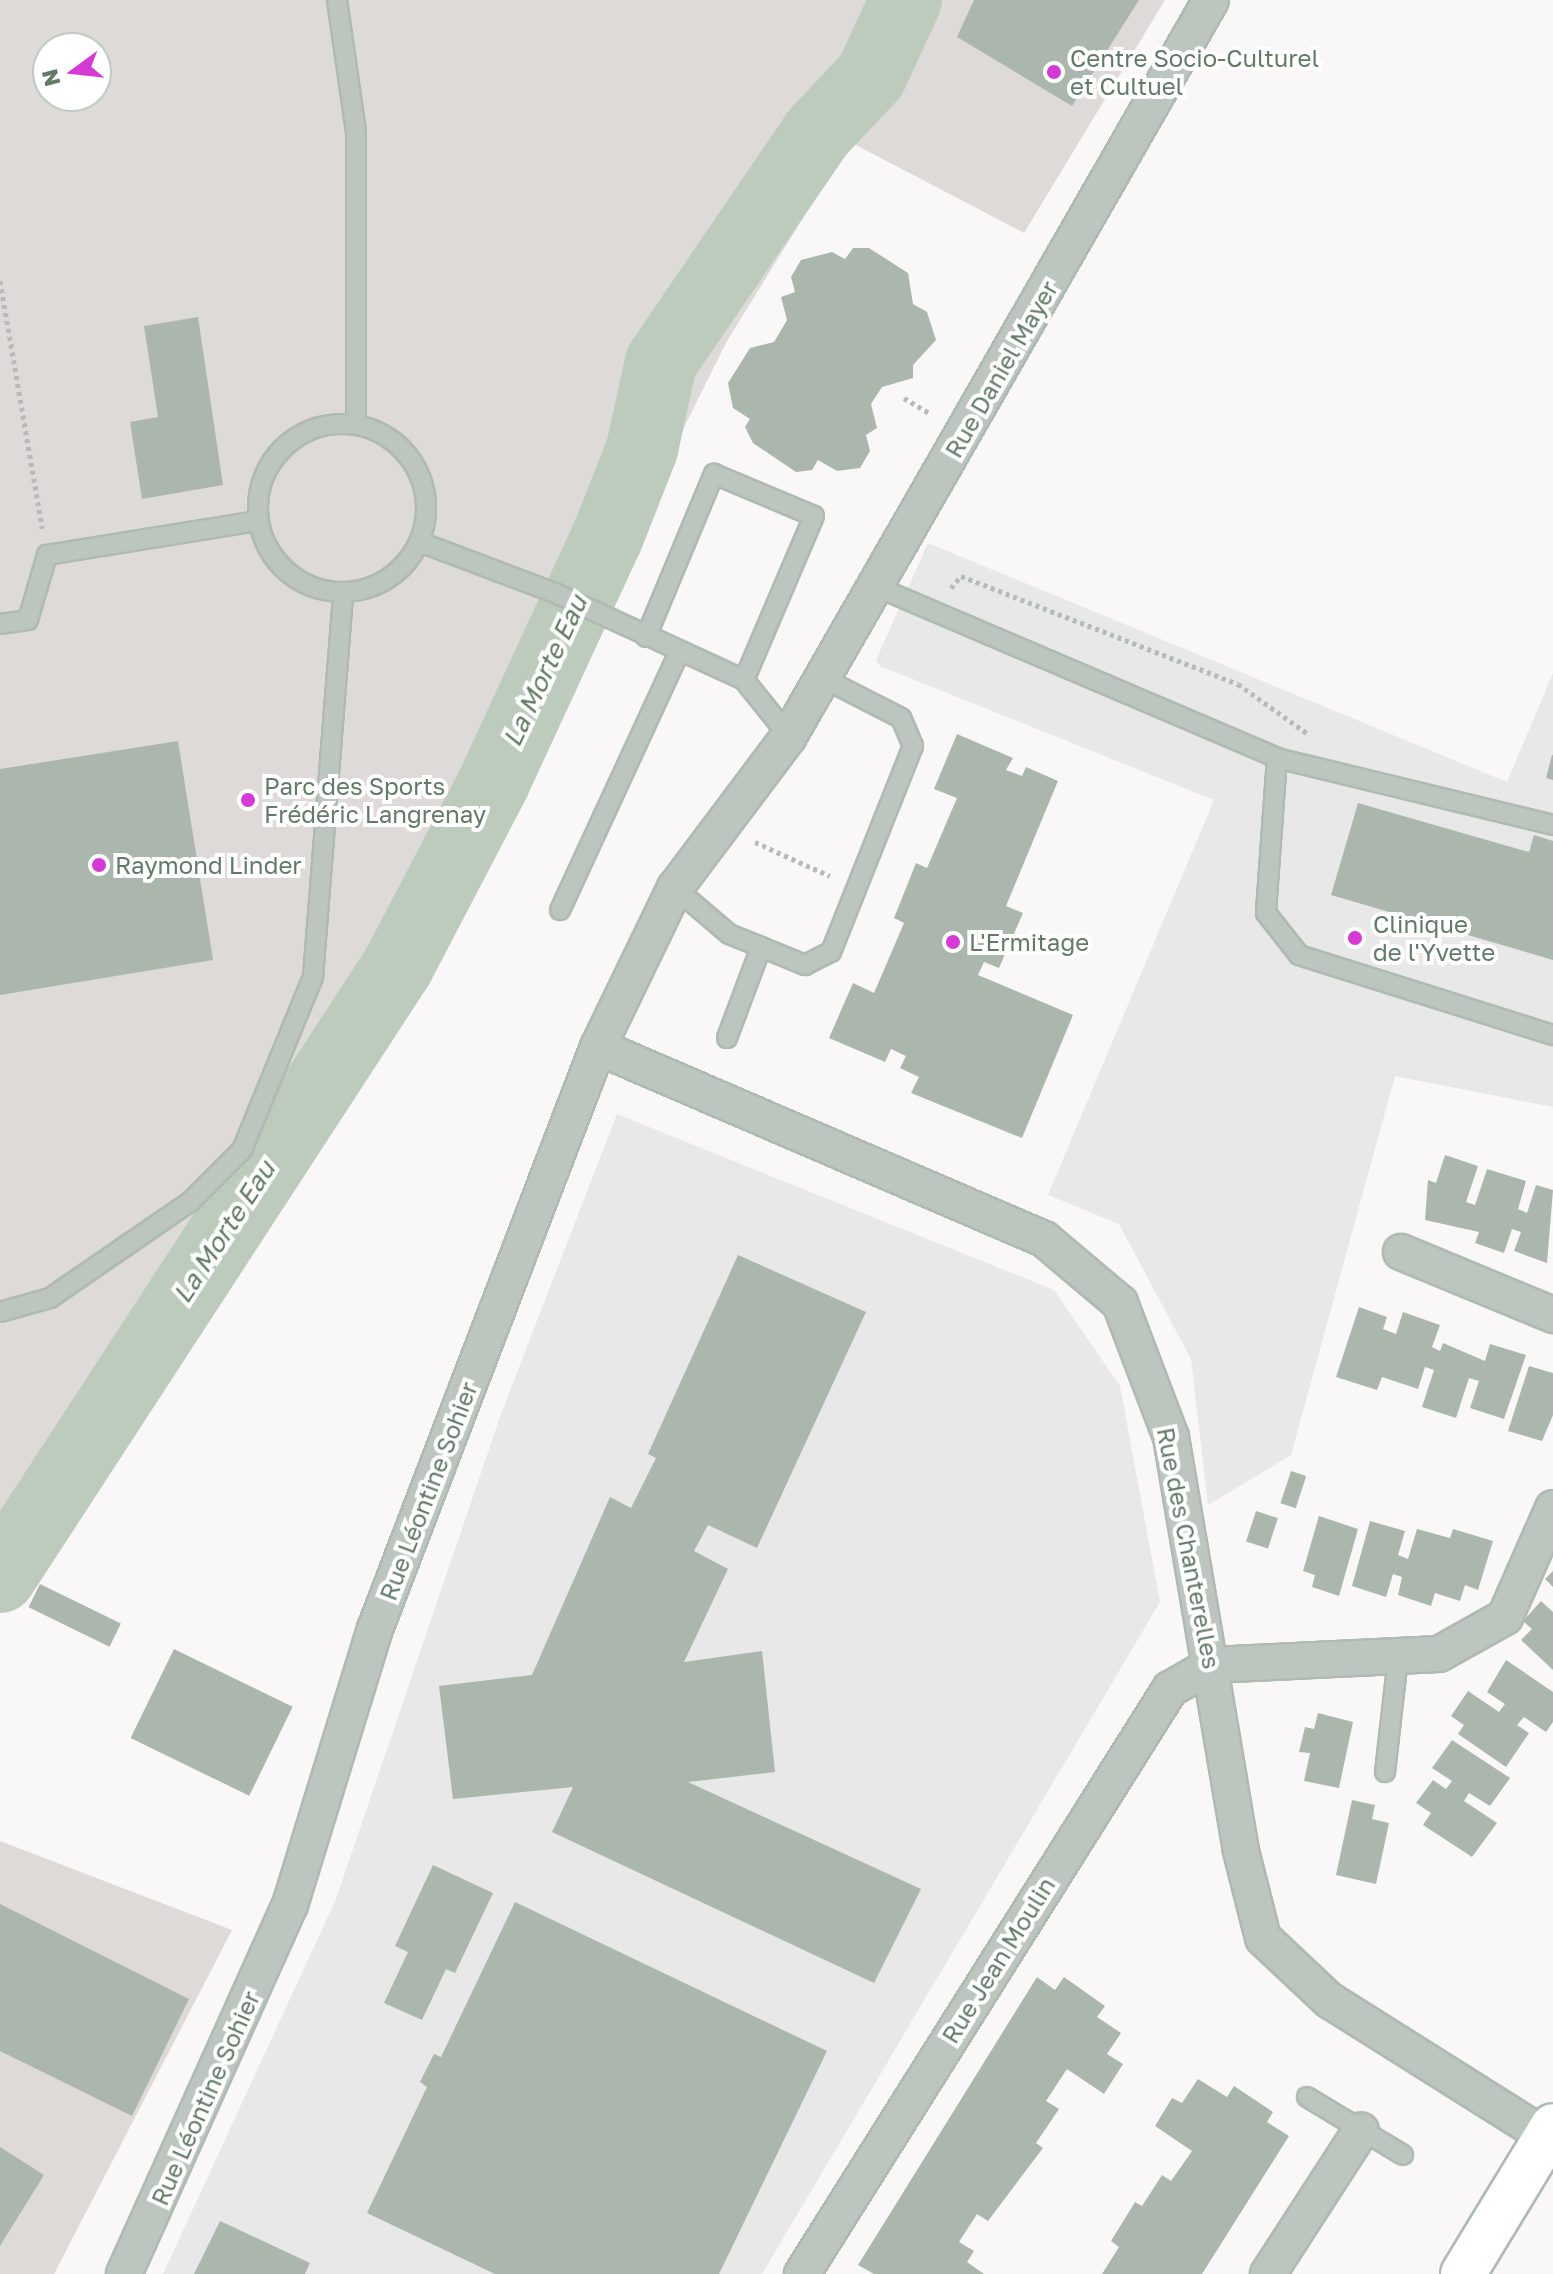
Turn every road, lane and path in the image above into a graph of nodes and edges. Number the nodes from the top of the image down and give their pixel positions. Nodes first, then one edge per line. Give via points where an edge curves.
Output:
1 (337, 0) edge
2 (1211, 0) edge
3 (0, 281) edge
4 (356, 423) junction
5 (258, 521) junction
6 (420, 542) junction
7 (47, 555) junction
8 (877, 587) junction
9 (343, 593) junction
10 (932, 611) junction
11 (0, 624) edge
12 (646, 637) junction
13 (679, 652) junction
14 (821, 677) junction
15 (744, 680) junction
16 (789, 736) junction
17 (1277, 758) junction
18 (1332, 770) junction
19 (1553, 825) edge
20 (721, 827) junction
21 (675, 888) junction
22 (856, 888) junction
23 (560, 910) dead end
24 (761, 947) junction
25 (1553, 1035) edge
26 (727, 1038) dead end
27 (598, 1047) junction
28 (1401, 1252) dead end
29 (0, 1312) edge
30 (1553, 1315) edge
31 (1553, 1508) edge
32 (1398, 1658) junction
33 (1212, 1665) junction
34 (1385, 1772) dead end
35 (1307, 2097) dead end
36 (1361, 2130) junction
37 (1551, 2135) edge
38 (1403, 2155) dead end
39 (124, 2274) edge
40 (802, 2274) edge
41 (1268, 2274) edge
42 (1463, 2274) edge

1 - 4 lane via 356,132
2 - 8 street, Rue Daniel Mayer
3 - 7 path
4 - 5 lane via 314,427 288,442 269,464
4 - 6 lane via 407,452 423,484 427,513
5 - 7 lane
5 - 9 lane via 288,573
6 - 9 lane via 390,578
6 - 12 lane via 555,593
7 - 11 lane via 28,620
8 - 10 lane
8 - 14 street, Rue Daniel Mayer
9 - 29 lane via 313,977 242,1150 191,1201 50,1298
10 - 17 lane
10 - 18 path via 961,576 1238,684 1314,738
12 - 13 lane
12 - 15 lane via 714,474 814,516
13 - 15 lane
13 - 23 lane
14 - 16 street, Rue Daniel Mayer
14 - 22 lane via 901,718 913,746
15 - 16 lane
16 - 20 street, Rue Léontine Sohier
17 - 18 lane
17 - 25 lane via 1266,913 1299,955
18 - 19 lane
20 - 21 street, Rue Léontine Sohier
20 - 22 path
21 - 24 lane via 729,934
21 - 27 street, Rue Léontine Sohier
22 - 24 lane via 831,952 805,965
24 - 26 lane
27 - 33 street, Rue des Chanterelles via 1044,1239 1120,1303 1171,1437
27 - 39 street, Rue Léontine Sohier via 375,1629 290,1905
28 - 30 street
31 - 32 street via 1505,1617 1439,1654
32 - 33 street
32 - 34 lane
33 - 37 street, Rue des Chanterelles via 1240,1847 1263,1938 1329,2000
33 - 40 street, Rue Jean Moulin via 1170,1689 1154,1709
35 - 36 lane
36 - 38 lane
36 - 41 street
37 - 42 main road

